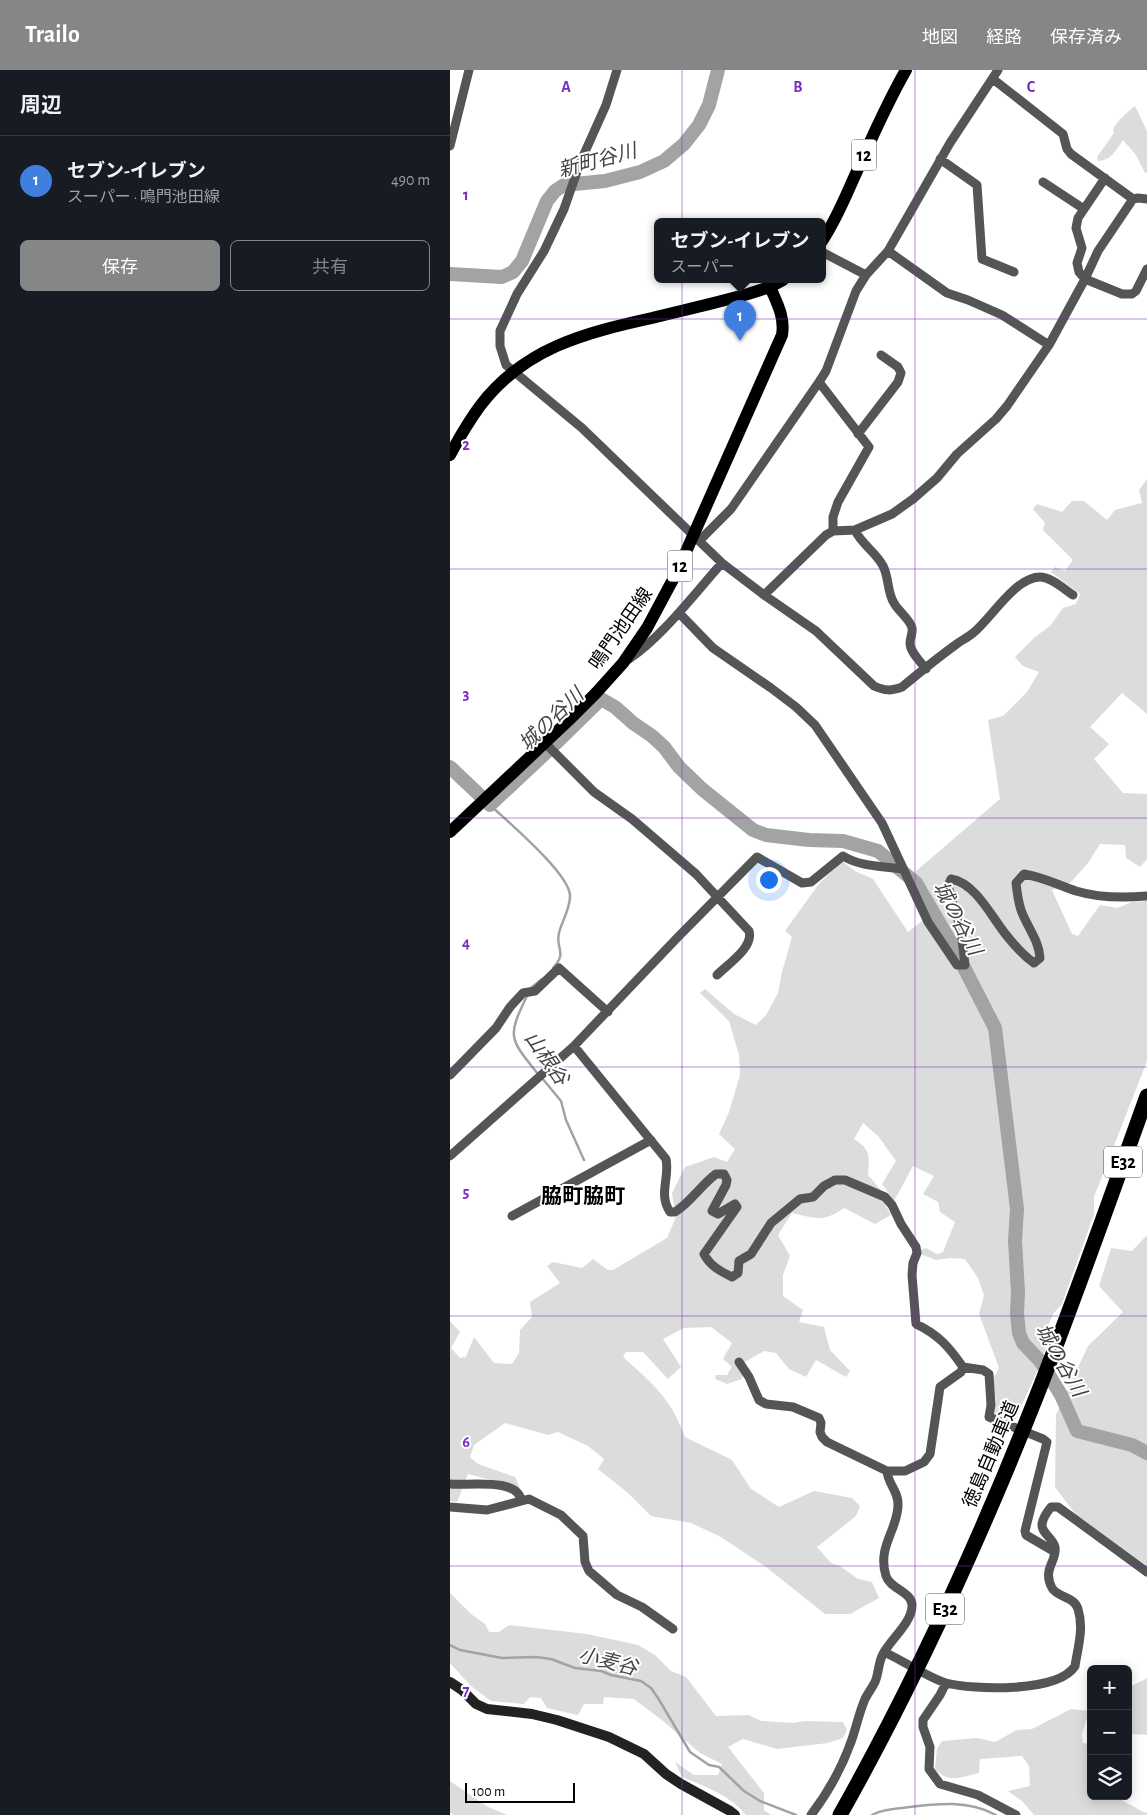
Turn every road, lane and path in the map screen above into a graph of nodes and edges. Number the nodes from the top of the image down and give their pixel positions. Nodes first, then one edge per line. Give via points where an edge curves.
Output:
1 (469, 70) edge
2 (618, 70) edge
3 (906, 70) edge
4 (998, 70) edge
5 (993, 79) junction
6 (450, 146) edge
7 (940, 159) junction
8 (1105, 178) junction
9 (1042, 182) dead end
10 (1133, 199) junction
11 (1147, 199) edge
12 (1084, 209) junction
13 (826, 236) edge
14 (888, 251) junction
15 (826, 254) edge
16 (1147, 269) edge
17 (1014, 272) dead end
18 (866, 275) junction
19 (1085, 279) junction
20 (777, 283) edge
21 (770, 287) junction
22 (1049, 345) junction
23 (881, 355) dead end
24 (514, 372) junction
25 (819, 382) junction
26 (858, 434) junction
27 (450, 455) edge
28 (855, 530) junction
29 (833, 531) junction
30 (696, 538) junction
31 (722, 563) junction
32 (764, 595) junction
33 (1073, 595) dead end
34 (679, 613) junction
35 (623, 663) junction
36 (926, 669) junction
37 (545, 743) junction
38 (450, 832) edge
39 (902, 869) junction
40 (1147, 896) edge
41 (717, 897) junction
42 (717, 975) dead end
43 (608, 1012) junction
44 (574, 1046) junction
45 (450, 1075) edge
46 (1147, 1096) edge
47 (651, 1140) junction
48 (450, 1156) edge
49 (512, 1216) dead end
50 (739, 1362) dead end
51 (963, 1367) junction
52 (887, 1471) junction
53 (450, 1484) edge
54 (521, 1501) junction
55 (450, 1507) edge
56 (1055, 1552) junction
57 (1147, 1572) edge
58 (673, 1629) dead end
59 (886, 1653) junction
60 (450, 1682) edge
61 (943, 1682) junction
62 (735, 1815) edge
63 (811, 1815) edge
64 (840, 1815) edge
65 (1016, 1815) edge

1 - 6 street
2 - 24 street via 548,244 517,294 500,331 500,346 506,365
3 - 13 main road, 12
4 - 5 street
5 - 7 street
5 - 8 street via 1063,134 1071,154
7 - 14 street
7 - 17 street via 976,185 982,259
8 - 10 street
8 - 12 street
9 - 12 street
10 - 11 street
10 - 19 street via 1098,250
12 - 19 street via 1076,228 1082,248 1077,263
14 - 18 street
14 - 22 street via 947,293 1002,315
15 - 18 street
16 - 19 street via 1132,294 1122,294
18 - 25 street via 848,309
19 - 22 street
20 - 21 main road
21 - 24 main road via 572,338 548,349
21 - 30 main road, 鳴門池田線 / 12 via 784,324 782,335
22 - 28 street via 1002,412 957,454 937,478 892,514
23 - 26 street via 902,373
24 - 27 main road via 481,405
24 - 30 street via 582,428
25 - 26 street
25 - 30 street via 731,509
26 - 29 street via 869,447 868,453 838,502
28 - 29 street
28 - 36 street via 884,568 894,604 911,625 910,648
29 - 32 street
30 - 31 street
30 - 35 main road, 鳴門池田線 / 12
31 - 32 street
31 - 34 street
32 - 36 street via 816,631 883,691 902,687
33 - 36 street via 1050,580 1032,578 1014,590 973,633
34 - 35 street
34 - 39 street via 713,648 777,692 815,725 882,824
35 - 37 main road, 鳴門池田線 / 12
37 - 38 main road, 鳴門池田線 / 12
37 - 41 street via 594,792 632,819 696,874
39 - 40 street via 928,922 957,965 965,965 961,931 948,886 951,879 976,894 1006,935 1034,963 1040,958 1040,947 1022,911 1016,883 1024,874 1088,894 1123,898
39 - 41 street via 866,865 843,856 811,882 802,882 757,857
41 - 42 street via 751,937 748,945
41 - 43 street
43 - 44 street
43 - 45 street via 559,968 534,991 523,993 496,1028
44 - 47 street
44 - 48 street
46 - 64 highway, 徳島自動車道 / E32 via 1060,1336 999,1486 942,1617 875,1753
47 - 49 street
47 - 51 street via 666,1159 664,1196 670,1212 682,1208 716,1174 724,1174 726,1185 712,1212 718,1214 735,1204 737,1208 704,1254 713,1266 732,1277 738,1273 739,1261 751,1254 771,1223 800,1199 813,1197 835,1180 845,1180 885,1197 916,1247 912,1274 916,1324 942,1339
50 - 52 street via 760,1400 766,1404 793,1407 819,1418 820,1432 827,1442
51 - 52 street via 940,1387 930,1454 924,1462 905,1471
51 - 56 street via 989,1374 989,1417 1047,1442 1024,1531
52 - 59 street via 897,1493 898,1508 885,1544 884,1567 893,1586 909,1596 913,1603 911,1614
53 - 54 street via 487,1483 511,1488
54 - 55 street via 487,1510
54 - 58 street via 528,1499 561,1516 583,1536 589,1570 617,1595 642,1607
56 - 57 street via 1042,1524 1051,1506 1058,1507
56 - 61 street via 1048,1572 1051,1585 1054,1591 1075,1602 1082,1629 1072,1671 1032,1686 979,1687
59 - 61 street
59 - 63 street via 879,1661 875,1682 865,1700 850,1744
60 - 62 street via 487,1709 532,1714 609,1737 644,1754 674,1779
61 - 65 street via 940,1695 923,1720 930,1747 929,1768 940,1784 978,1795

